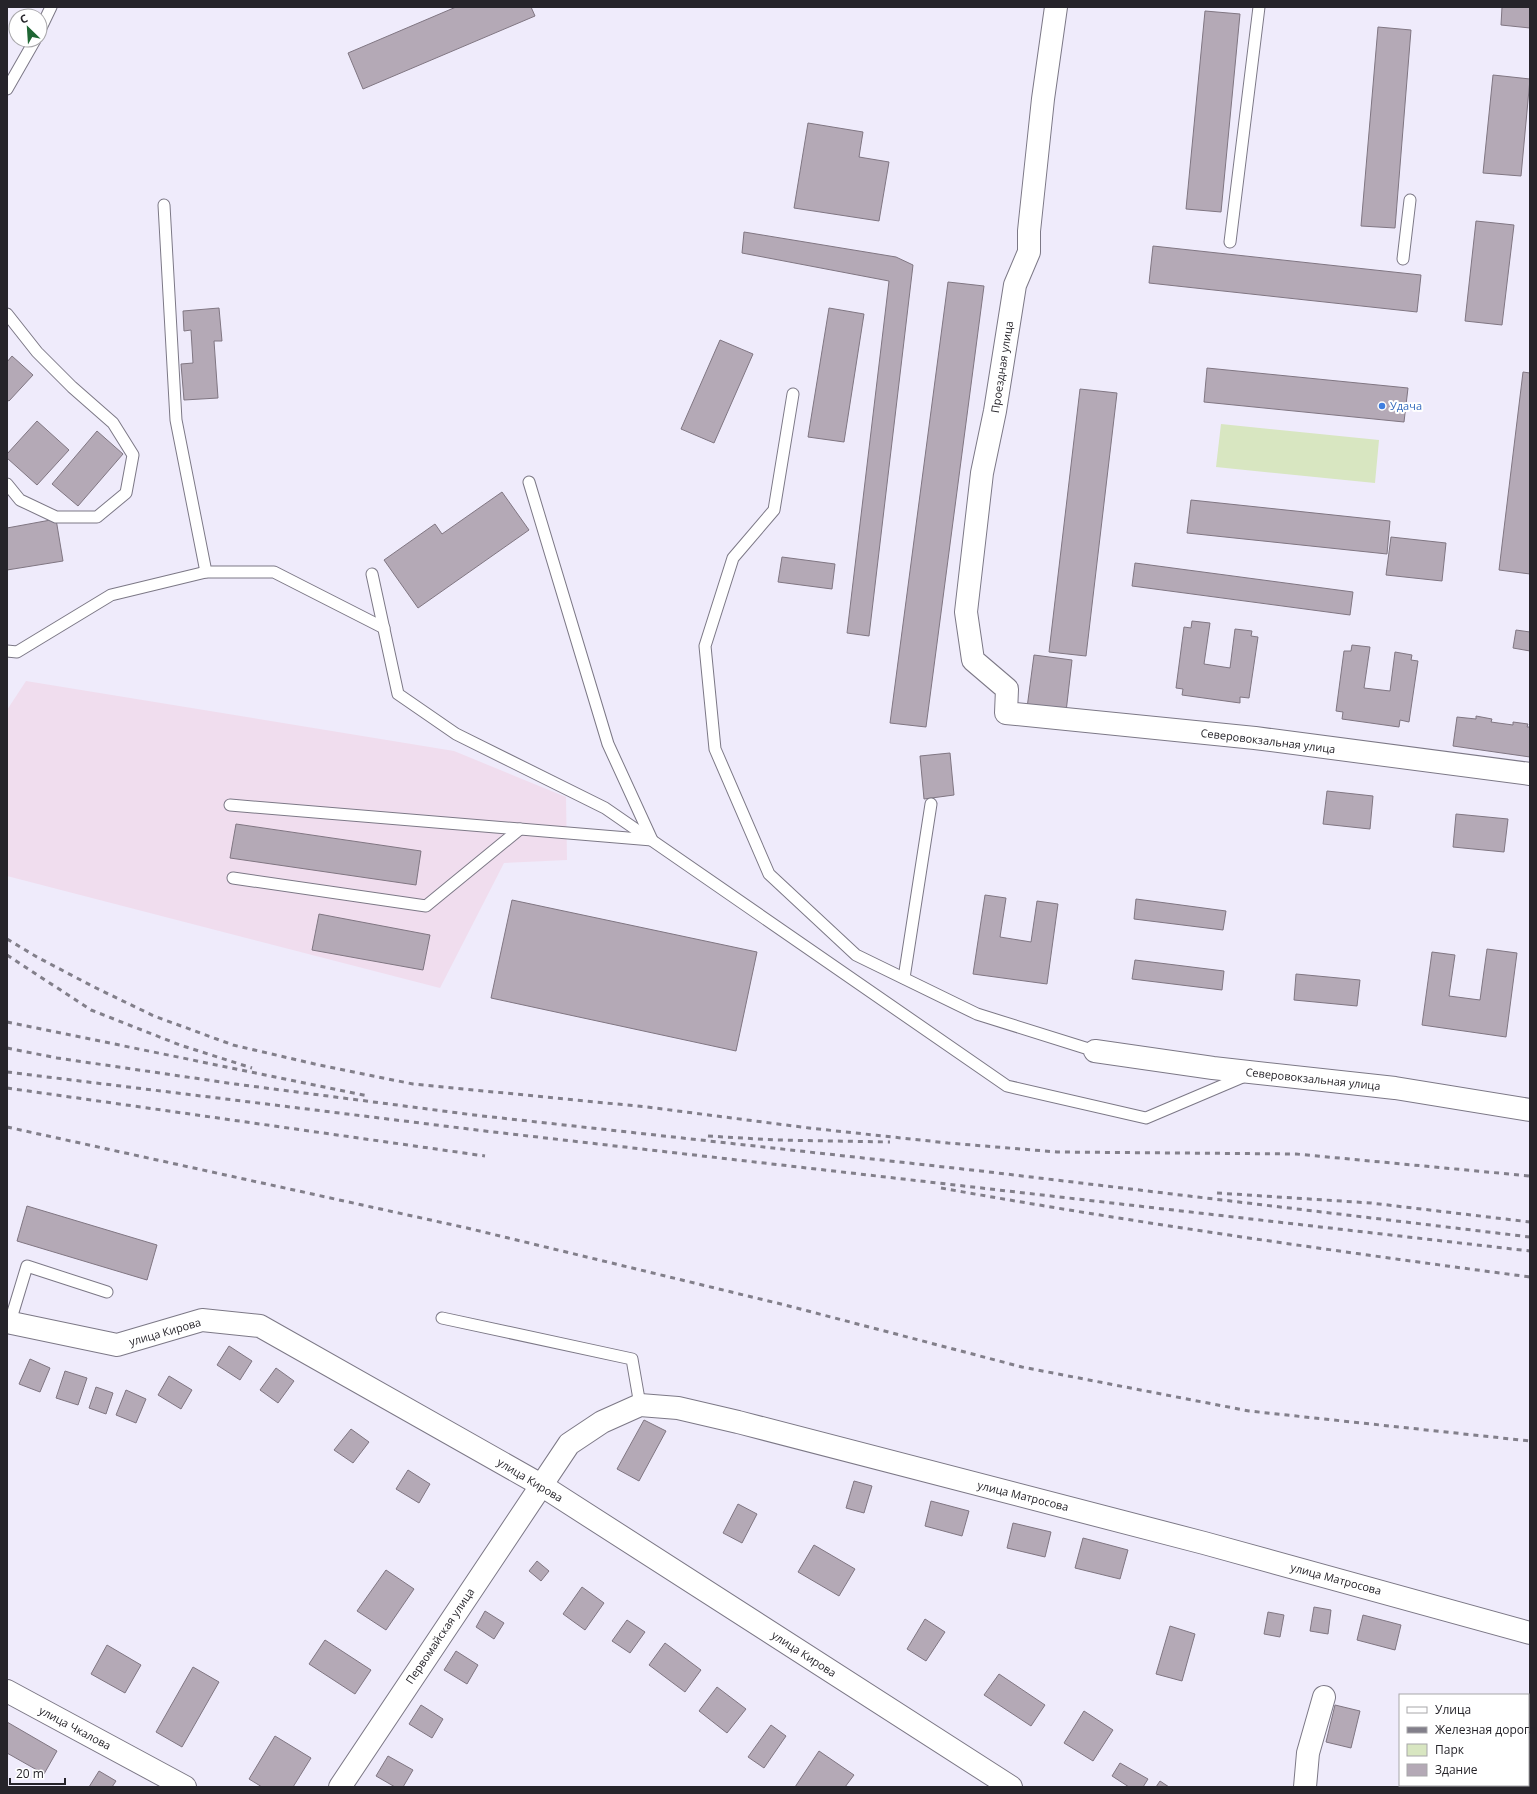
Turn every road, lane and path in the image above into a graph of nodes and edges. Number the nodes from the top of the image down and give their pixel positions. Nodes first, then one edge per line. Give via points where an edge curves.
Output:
1 (1056, 7) edge
2 (1259, 7) edge
3 (30, 48) edge
4 (7, 89) edge
5 (1410, 200) dead end
6 (164, 205) dead end
7 (1230, 242) dead end
8 (1402, 259) dead end
9 (7, 314) edge
10 (792, 394) dead end
11 (529, 482) dead end
12 (7, 484) edge
13 (206, 572) junction
14 (372, 574) dead end
15 (384, 628) junction
16 (7, 651) edge
17 (1006, 713) joint
18 (1530, 774) edge
19 (931, 804) dead end
20 (230, 805) dead end
21 (520, 829) junction
22 (652, 840) junction
23 (233, 878) dead end
24 (904, 978) junction
25 (1095, 1051) joint
26 (1253, 1073) junction
27 (1530, 1110) edge
28 (108, 1292) dead end
29 (442, 1318) dead end
30 (9, 1322) edge
31 (640, 1405) junction
32 (541, 1485) junction
33 (1530, 1632) edge
34 (7, 1691) edge
35 (1324, 1697) dead end
36 (185, 1787) edge
37 (340, 1787) edge
38 (1011, 1787) edge
39 (1305, 1787) edge

1 - 17 street, Проездная улица via 1029,223 1030,252 1015,285 995,411 982,473 966,612 973,660 1007,689
2 - 7 lane
3 - 4 lane
5 - 8 lane
6 - 13 lane via 176,420
9 - 12 lane via 37,352 113,423 133,455 126,493 97,517 56,517 20,500
10 - 24 lane via 774,510 733,558 705,646 715,749 769,874 856,955
11 - 22 lane via 608,744
13 - 15 lane via 274,572
13 - 16 lane via 111,595 16,652
14 - 15 lane
15 - 22 lane via 398,694 456,734 605,808
17 - 18 street, Северовокзальная улица via 1255,738
19 - 24 lane
20 - 21 lane
21 - 22 lane
21 - 23 lane via 426,906
22 - 26 lane via 1007,1086 1146,1118
24 - 25 lane via 976,1014
25 - 26 street, Северовокзальная улица
26 - 27 street, Северовокзальная улица via 1395,1088
28 - 30 lane via 27,1266
29 - 31 lane via 632,1359
30 - 32 street, улица Кирова via 117,1345 202,1320 260,1326
31 - 32 street, улица Матросова via 602,1422 569,1444
31 - 33 street, улица Матросова via 678,1408 738,1422 1204,1543
32 - 37 street, Первомайская улица
32 - 38 street, улица Кирова
34 - 36 street, улица Чкалова
35 - 39 street via 1308,1753

